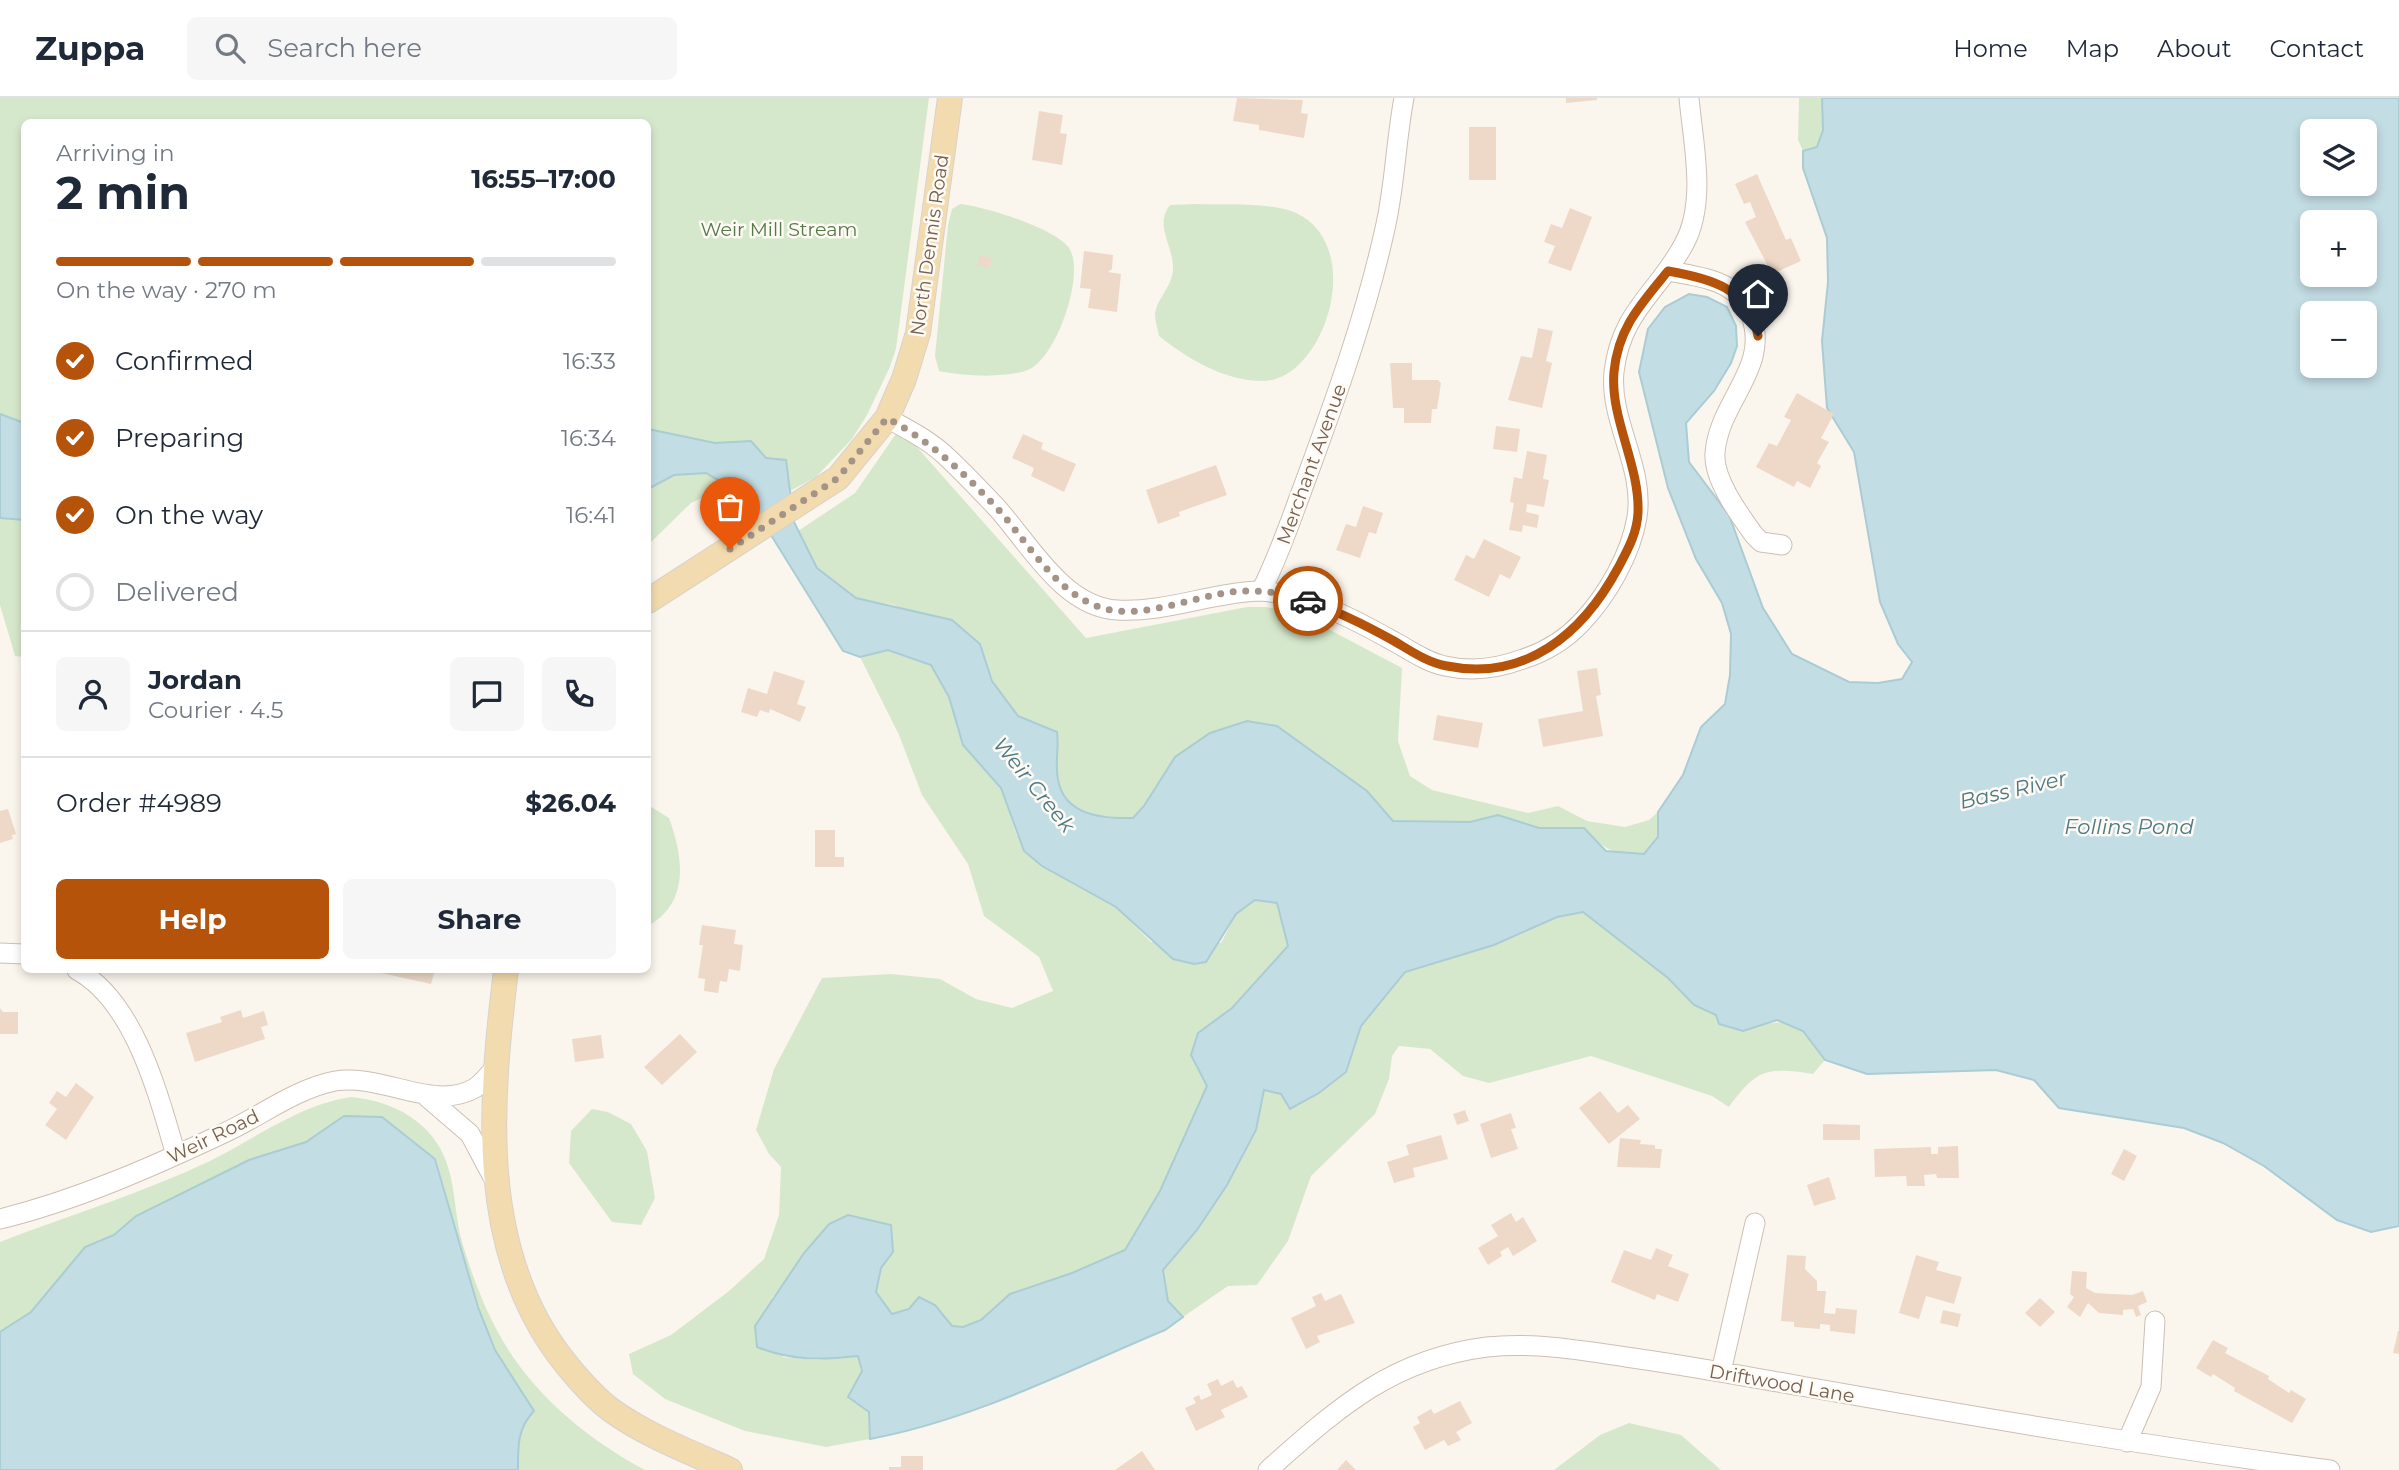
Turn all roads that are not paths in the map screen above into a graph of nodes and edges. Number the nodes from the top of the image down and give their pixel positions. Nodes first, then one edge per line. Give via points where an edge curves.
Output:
1 (950, 98) edge
2 (1404, 98) edge
3 (1689, 98) edge
4 (1668, 271) junction
5 (887, 418) junction
6 (1782, 545) dead end
7 (1261, 591) junction
8 (651, 599) edge
9 (0, 953) edge
10 (21, 954) edge
11 (83, 973) edge
12 (506, 973) edge
13 (498, 1065) junction
14 (427, 1097) junction
15 (176, 1154) junction
16 (496, 1184) junction
17 (0, 1219) edge
18 (1755, 1223) dead end
19 (2155, 1321) dead end
20 (1721, 1372) junction
21 (2127, 1442) junction
22 (730, 1470) edge
23 (1268, 1470) edge
24 (2330, 1470) edge

1 - 5 main road, North Dennis Road via 918,333
2 - 7 street, Merchant Avenue via 1387,220 1367,301 1325,431
3 - 4 street via 1695,205 1685,243
4 - 6 street via 1727,286 1748,307 1756,325 1755,357 1728,408 1717,444 1716,468 1754,535 1761,542
4 - 7 street via 1628,321 1614,374 1614,396 1636,490 1634,533 1604,595 1573,631 1549,648 1504,666 1461,668 1430,661 1321,605
5 - 7 street via 948,458 1055,577 1086,602 1138,610 1221,593
5 - 8 main road, North Dennis Road via 838,478
9 - 10 street
11 - 15 street via 96,980 130,1027
12 - 13 main road
13 - 14 street, Weir Road via 466,1092
13 - 16 main road
14 - 15 street, Weir Road via 379,1082 335,1082 296,1094
14 - 16 street, Weir Road via 470,1134
15 - 17 street, Weir Road via 112,1182
16 - 22 main road via 507,1248 554,1349 612,1411 674,1446
18 - 20 street
19 - 21 street via 2151,1387
20 - 21 street, Driftwood Lane
20 - 23 street, Driftwood Lane via 1570,1348 1486,1347 1410,1367 1375,1383 1346,1402
21 - 24 street, Driftwood Lane

